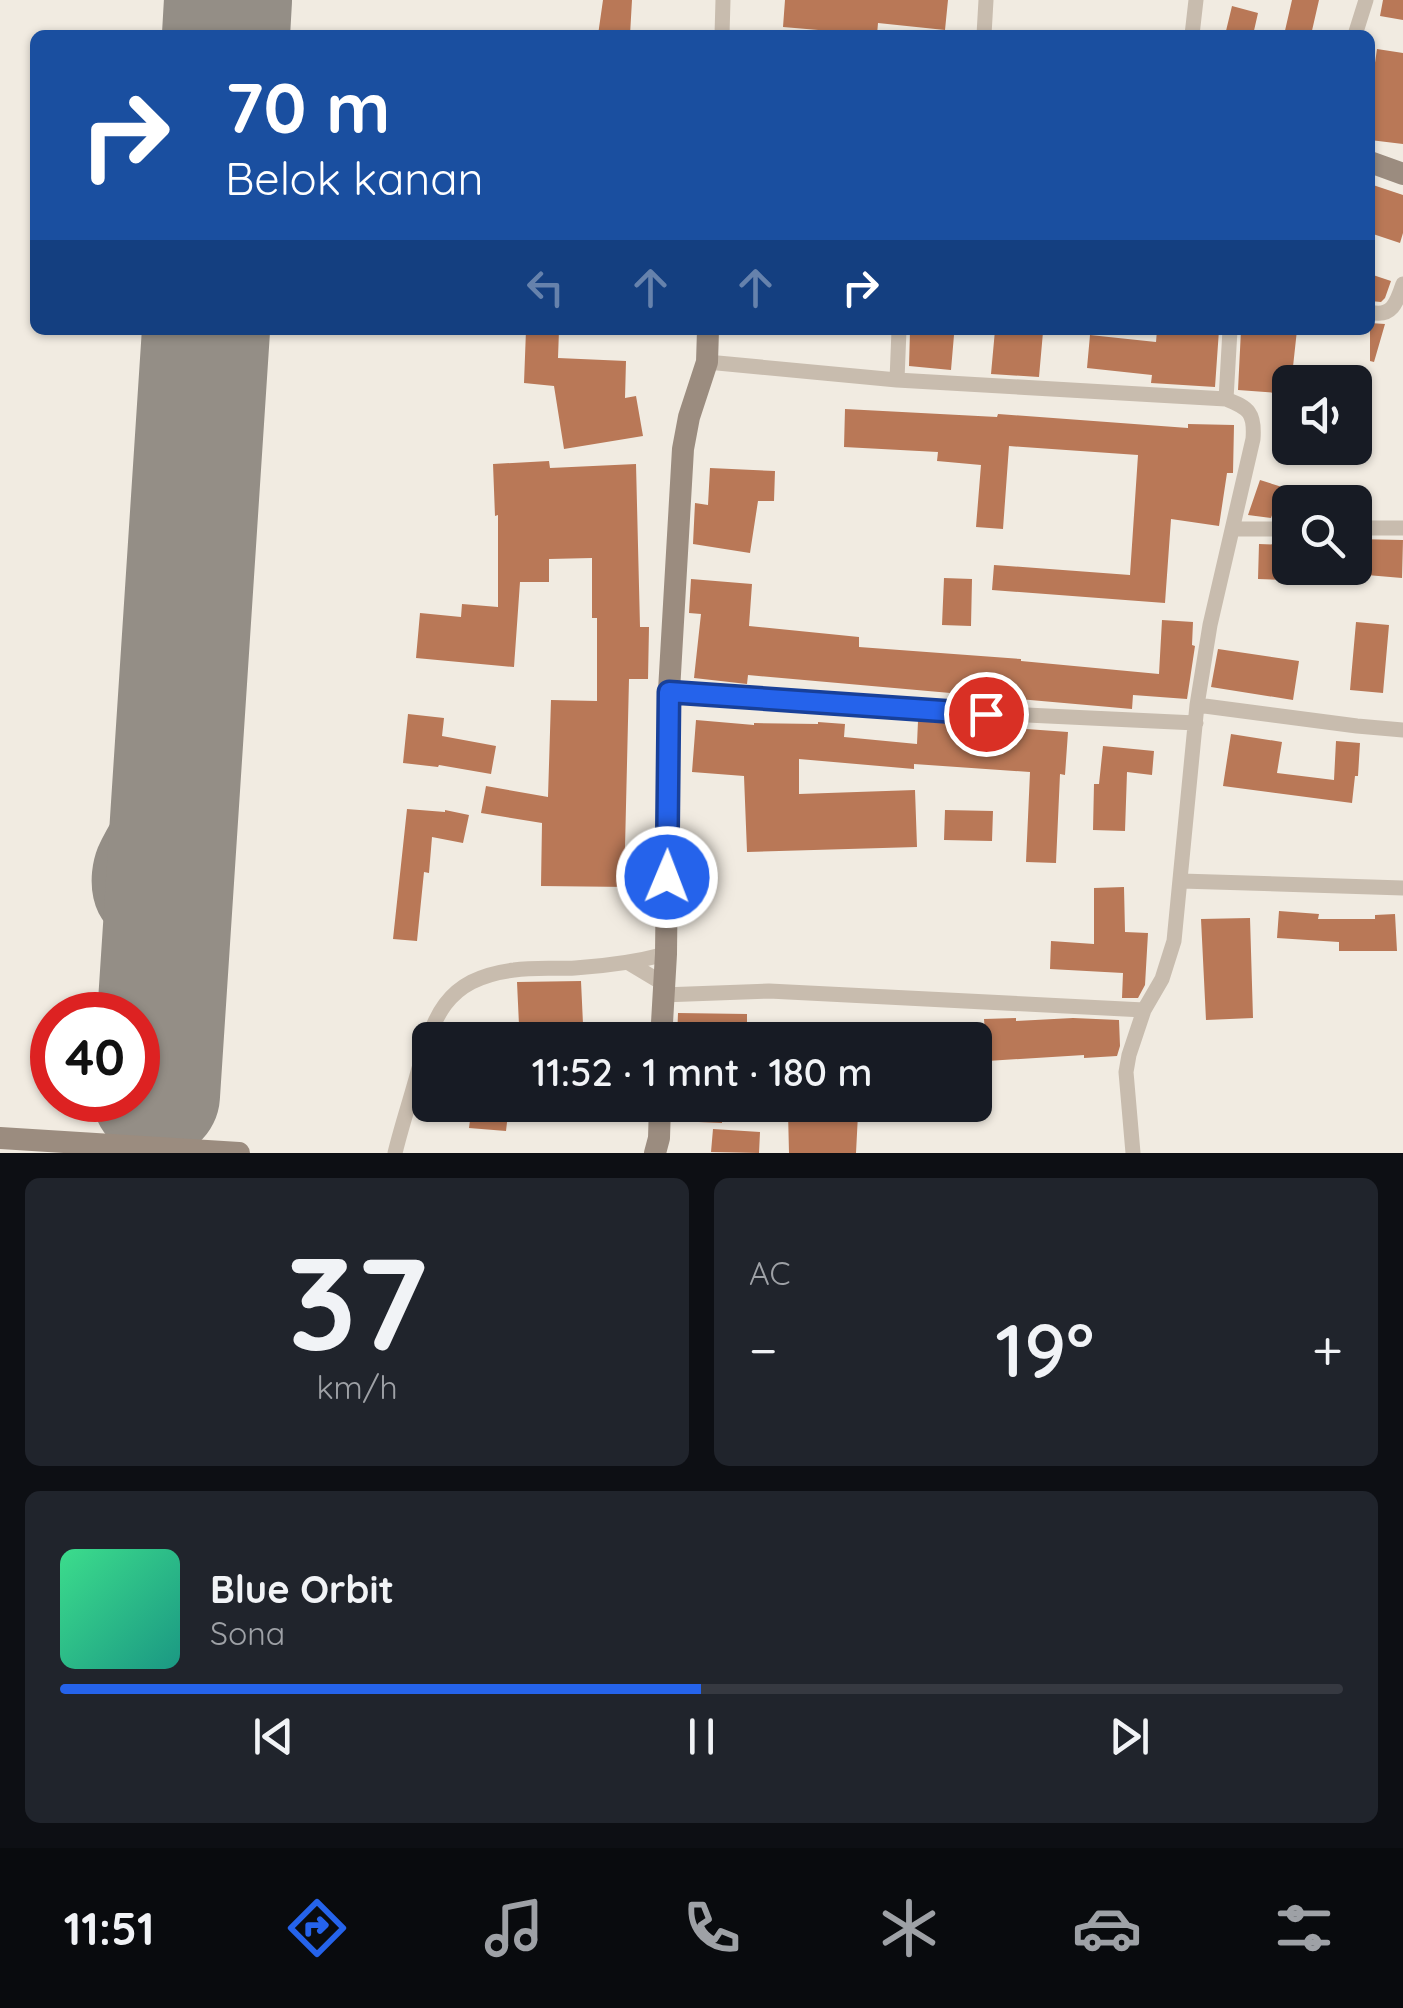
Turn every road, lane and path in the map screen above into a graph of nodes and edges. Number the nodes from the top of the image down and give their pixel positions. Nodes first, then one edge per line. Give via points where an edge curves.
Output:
1 (723, 0) edge
2 (986, 0) edge
3 (1196, 0) edge
4 (1366, 0) edge
5 (722, 30) edge
6 (984, 30) edge
7 (1193, 30) edge
8 (1357, 30) edge
9 (1375, 164) edge
10 (1403, 174) edge
11 (1403, 284) edge
12 (1375, 313) edge
13 (708, 335) edge
14 (898, 335) edge
15 (1230, 335) edge
16 (707, 362) junction
17 (897, 380) junction
18 (1226, 399) junction
19 (1272, 528) edge
20 (1372, 528) edge
21 (1403, 528) edge
22 (1233, 529) junction
23 (669, 692) junction
24 (1197, 706) junction
25 (1196, 724) junction
26 (1403, 730) edge
27 (1181, 881) junction
28 (1403, 888) edge
29 (666, 954) junction
30 (630, 963) junction
31 (663, 990) junction
32 (1144, 1010) junction
33 (662, 1022) edge
34 (659, 1122) edge
35 (0, 1138) edge
36 (239, 1153) edge
37 (395, 1153) edge
38 (655, 1153) edge
39 (1133, 1153) edge

1 - 5 street
2 - 6 street
3 - 7 street
4 - 8 street
9 - 10 street
11 - 12 street via 1390,311
13 - 16 street
14 - 17 street
15 - 18 street
16 - 17 street
16 - 23 street via 683,448
17 - 18 street
18 - 22 street via 1246,409 1254,424
19 - 22 street
20 - 21 street
22 - 24 street
23 - 25 street
23 - 29 street
24 - 25 street
24 - 26 street
25 - 27 street
27 - 28 street
27 - 32 street via 1168,964
29 - 30 street
29 - 31 street
30 - 31 street
30 - 37 street via 514,970 474,978 452,995 426,1043
31 - 32 street
31 - 33 street
32 - 39 street via 1126,1072
34 - 38 street
35 - 36 street

